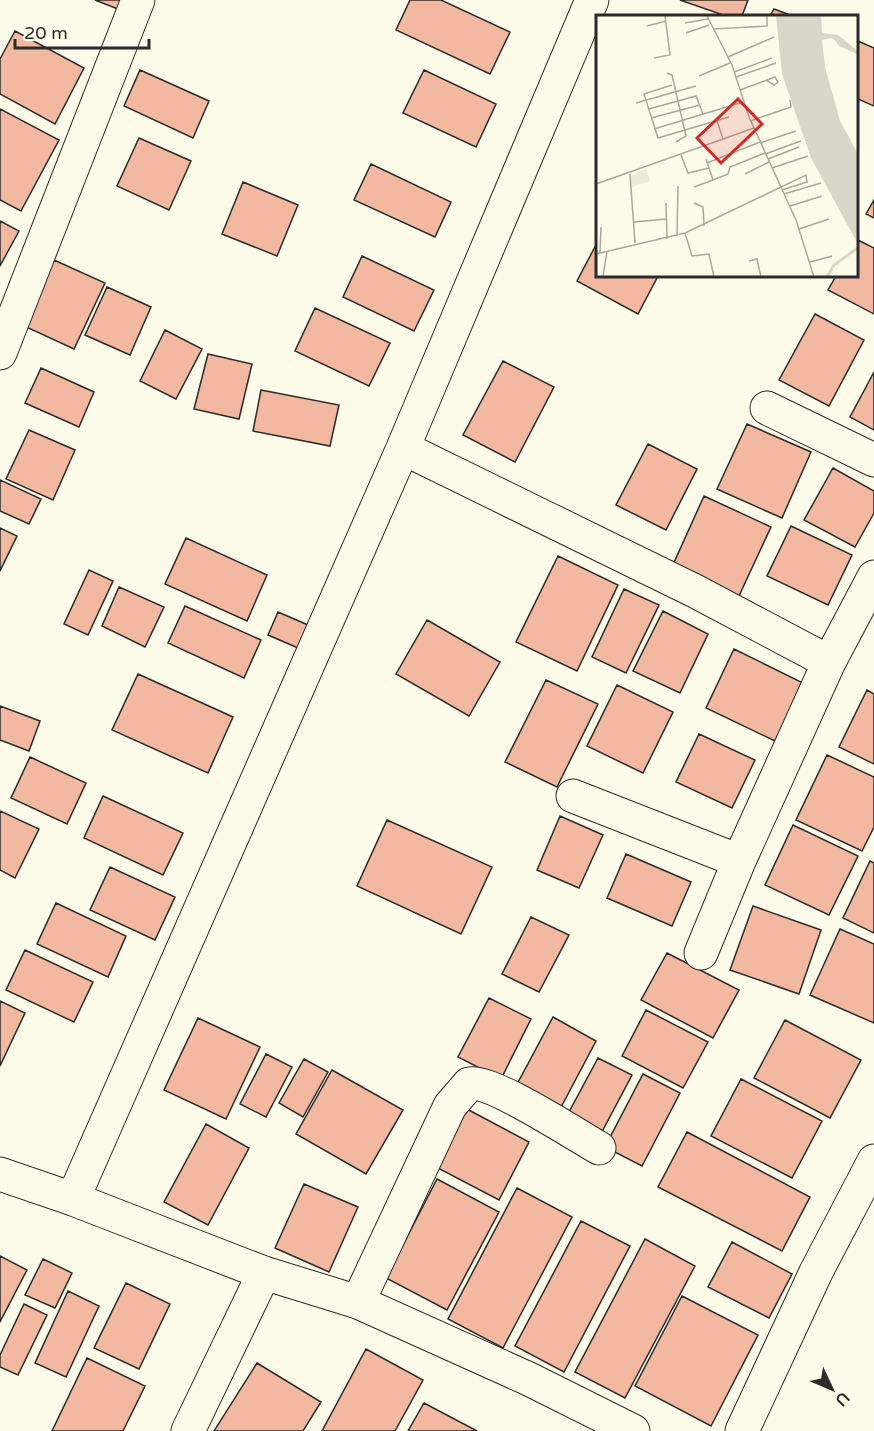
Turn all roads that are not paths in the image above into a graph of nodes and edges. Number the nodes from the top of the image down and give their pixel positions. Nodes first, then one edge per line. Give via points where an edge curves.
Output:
1 (138, 0) edge
2 (592, 0) edge
3 (0, 353) edge
4 (767, 408) dead end
5 (403, 448) junction
6 (874, 460) edge
7 (874, 577) edge
8 (829, 662) junction
9 (573, 795) dead end
10 (740, 861) junction
11 (701, 953) dead end
12 (599, 1148) dead end
13 (874, 1161) edge
14 (0, 1174) edge
15 (73, 1199) junction
16 (264, 1273) junction
17 (358, 1302) junction
18 (188, 1431) edge
19 (633, 1431) edge
20 (742, 1431) edge

1 - 3 street
2 - 5 street
4 - 6 street
5 - 8 street via 695,591
5 - 15 street
7 - 8 street
8 - 10 street
9 - 10 street
10 - 11 street
12 - 17 street via 504,1093 479,1083 469,1084 450,1106
13 - 20 street via 816,1272
14 - 15 street
15 - 16 street
16 - 17 street
16 - 18 street
17 - 19 street

